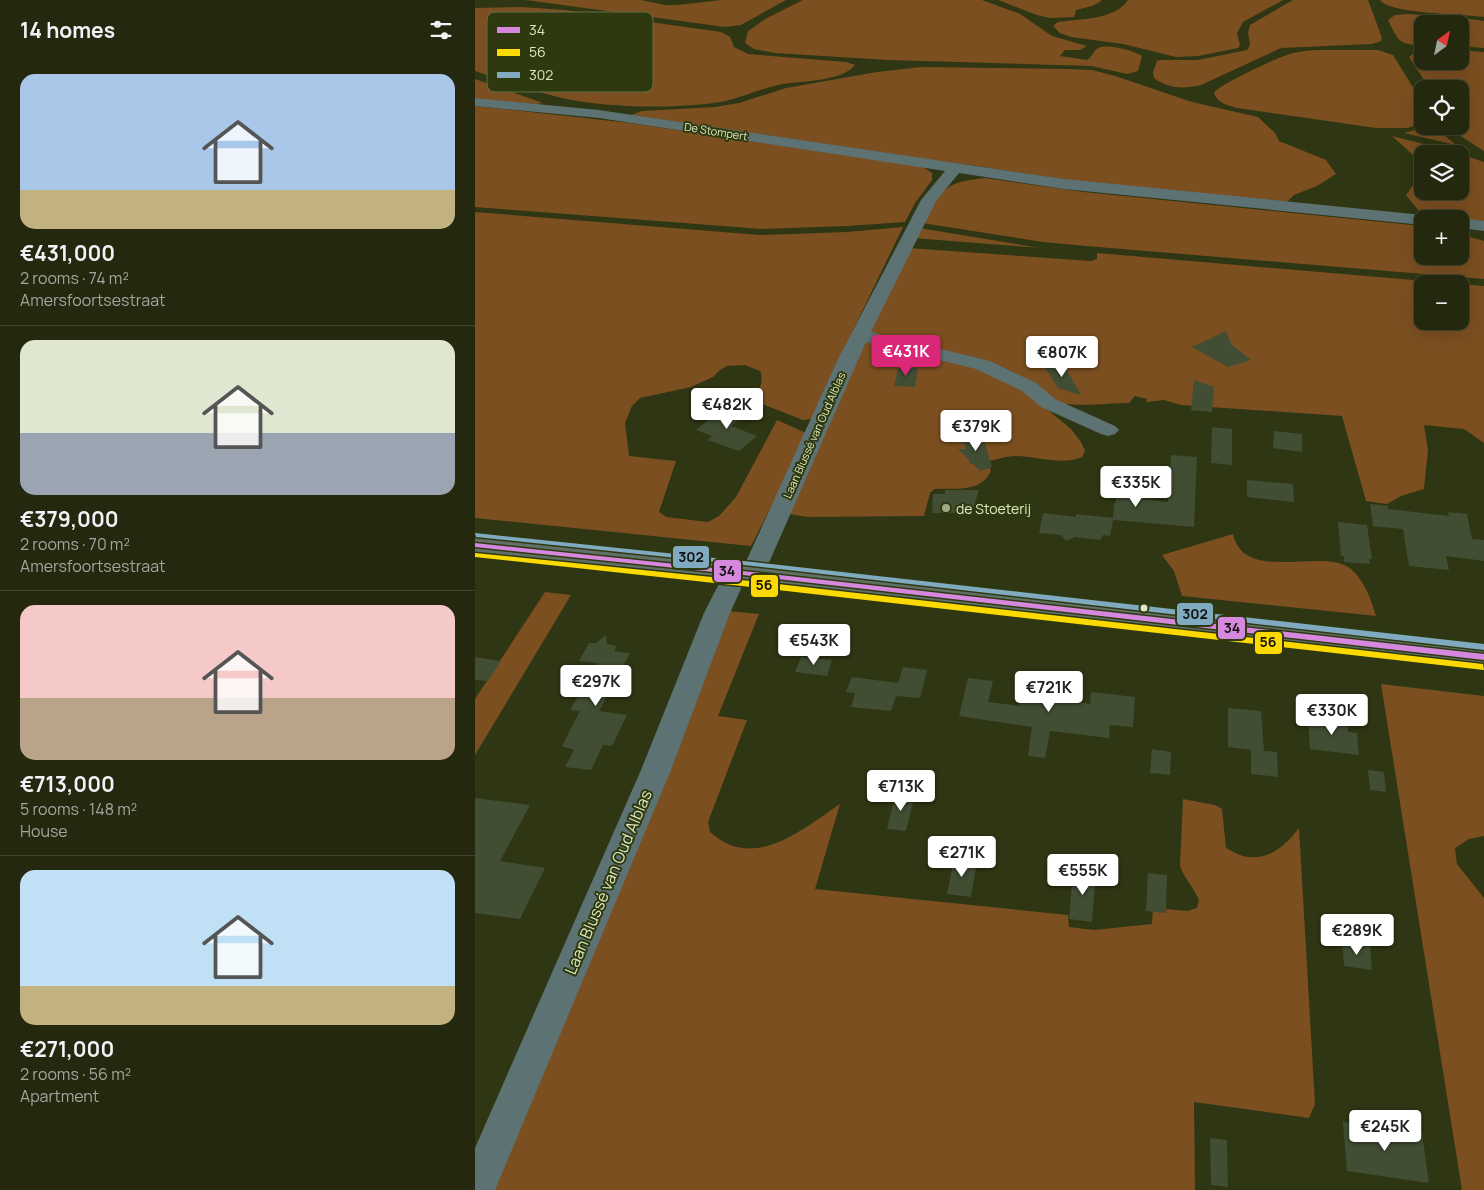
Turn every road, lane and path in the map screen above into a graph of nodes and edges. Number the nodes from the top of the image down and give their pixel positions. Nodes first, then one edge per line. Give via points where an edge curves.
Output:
1 (475, 102) edge
2 (955, 168) junction
3 (1414, 219) edge
4 (1469, 224) edge
5 (1484, 226) edge
6 (861, 335) junction
7 (1108, 430) dead end
8 (475, 545) edge
9 (744, 573) junction
10 (1484, 657) edge
11 (476, 1190) edge

1 - 2 street, De Stompert via 599,114
2 - 3 street, De Stompert via 1064,184
2 - 6 street, Laan Blussé van Oud Alblas via 929,200
4 - 5 street
6 - 7 street via 983,365 1029,387 1048,402
6 - 9 street, Laan Blussé van Oud Alblas
8 - 9 main road
9 - 10 main road
9 - 11 street, Laan Blussé van Oud Alblas via 717,613 656,770

